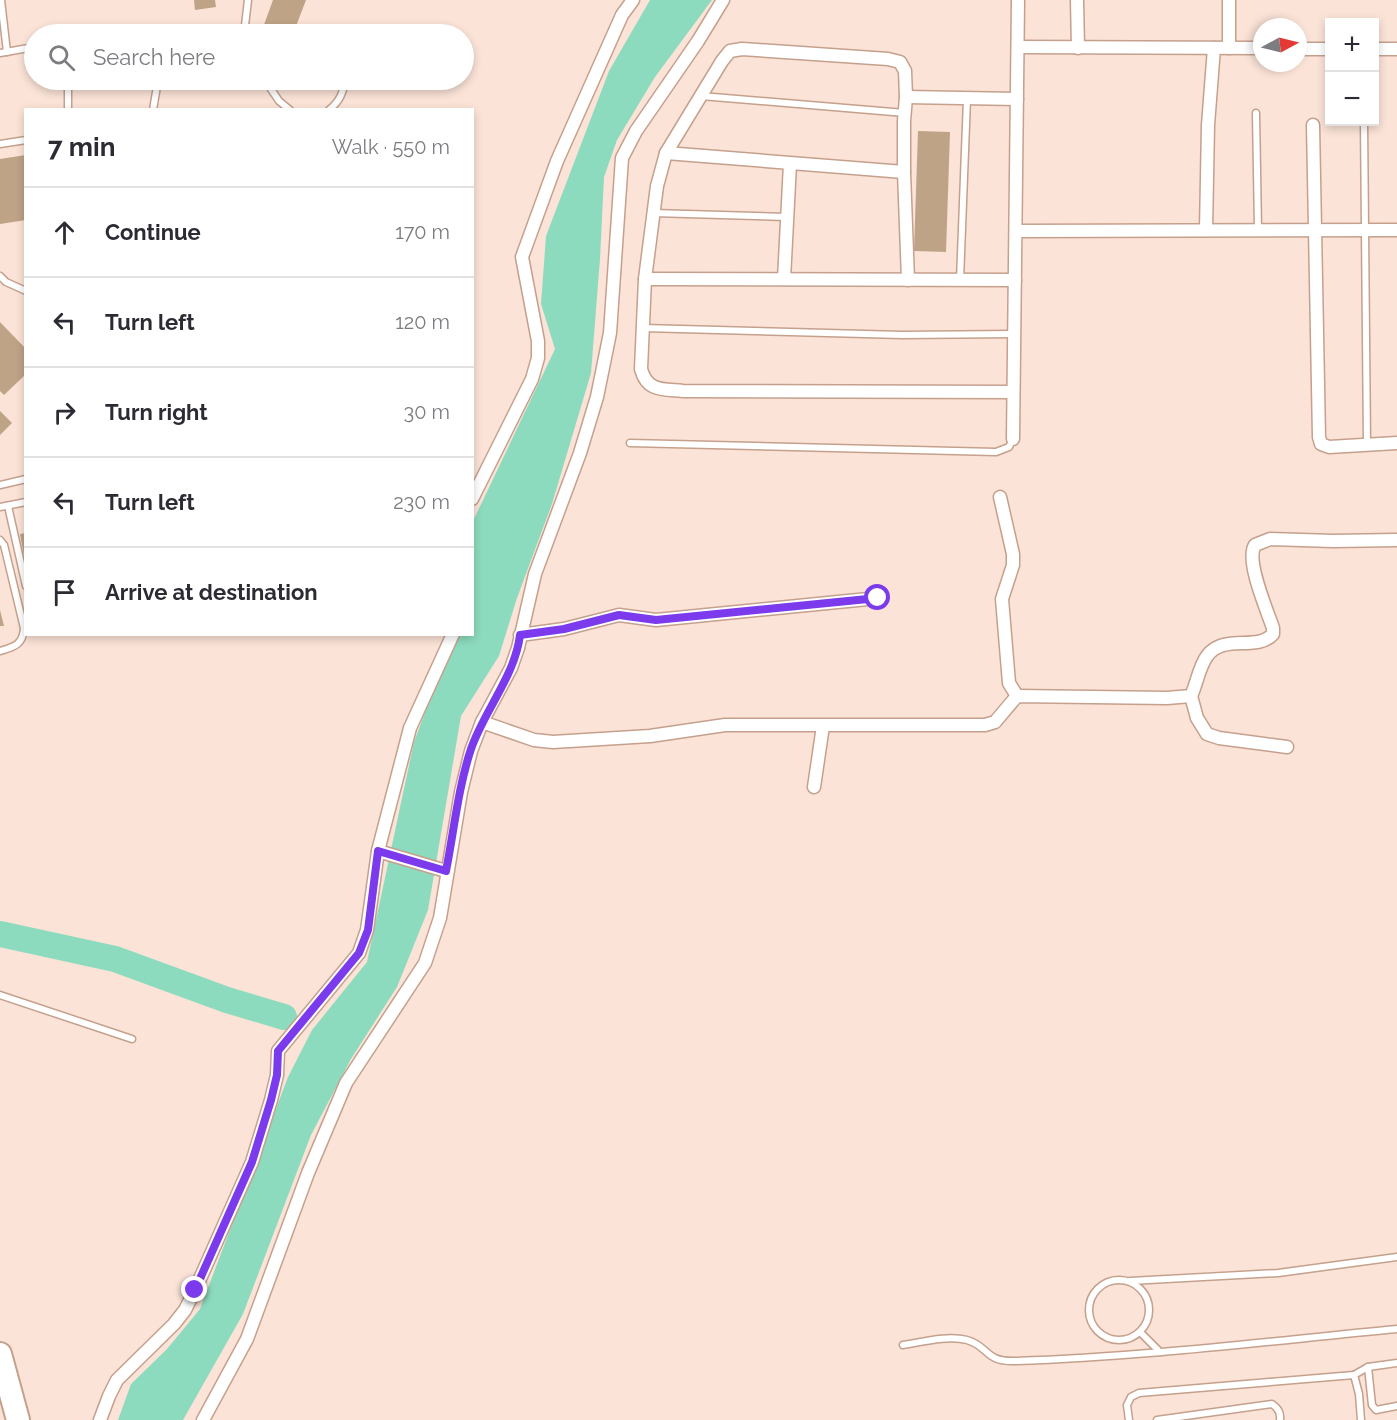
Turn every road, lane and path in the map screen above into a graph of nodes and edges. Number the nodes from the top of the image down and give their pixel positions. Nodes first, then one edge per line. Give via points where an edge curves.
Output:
1 (1, 0) edge
2 (248, 0) edge
3 (633, 0) edge
4 (723, 0) edge
5 (1018, 0) edge
6 (1077, 0) edge
7 (1229, 0) edge
8 (245, 24) edge
9 (1018, 47) junction
10 (1078, 48) junction
11 (1214, 48) junction
12 (1228, 48) junction
13 (1253, 48) edge
14 (24, 49) edge
15 (1307, 49) edge
16 (1325, 49) edge
17 (1379, 49) edge
18 (1397, 49) edge
19 (4, 52) edge
20 (68, 90) edge
21 (156, 90) edge
22 (272, 90) edge
23 (343, 90) edge
24 (701, 96) junction
25 (906, 97) junction
26 (967, 98) junction
27 (1017, 99) junction
28 (68, 108) edge
29 (153, 108) edge
30 (288, 108) edge
31 (331, 108) edge
32 (904, 113) junction
33 (1256, 113) dead end
34 (1313, 125) dead end
35 (1364, 126) edge
36 (24, 140) edge
37 (0, 144) edge
38 (666, 153) junction
39 (790, 164) junction
40 (904, 172) junction
41 (653, 213) junction
42 (787, 217) junction
43 (1206, 230) junction
44 (1258, 230) junction
45 (1315, 230) junction
46 (1365, 230) junction
47 (1397, 230) edge
48 (1016, 231) junction
49 (0, 276) edge
50 (645, 279) junction
51 (784, 279) junction
52 (908, 280) junction
53 (960, 280) junction
54 (1015, 280) junction
55 (24, 290) edge
56 (643, 328) junction
57 (1014, 334) junction
58 (1013, 392) junction
59 (1013, 439) joint
60 (630, 443) dead end
61 (1397, 443) edge
62 (1367, 444) junction
63 (24, 479) edge
64 (0, 485) edge
65 (474, 495) edge
66 (1000, 496) dead end
67 (24, 502) edge
68 (8, 506) junction
69 (0, 507) edge
70 (0, 540) edge
71 (1397, 540) edge
72 (24, 577) edge
73 (878, 598) dead end
74 (520, 635) junction
75 (452, 636) edge
76 (0, 651) edge
77 (1017, 696) junction
78 (1191, 696) junction
79 (482, 722) junction
80 (823, 726) junction
81 (1287, 747) dead end
82 (814, 787) dead end
83 (382, 853) junction
84 (442, 870) junction
85 (0, 995) edge
86 (132, 1039) dead end
87 (1397, 1257) edge
88 (1130, 1281) junction
89 (1397, 1329) edge
90 (1140, 1332) junction
91 (903, 1345) dead end
92 (1160, 1352) junction
93 (0, 1354) edge
94 (1397, 1363) edge
95 (1368, 1367) junction
96 (1354, 1375) junction
97 (1397, 1406) edge
98 (18, 1420) edge
99 (100, 1420) edge
100 (203, 1420) edge
101 (1129, 1420) edge
102 (1157, 1420) edge
103 (1280, 1420) edge
104 (1361, 1420) edge

1 - 19 lane
2 - 8 lane
3 - 65 street via 622,15 557,161 522,257 536,323 538,357 532,379
4 - 74 street via 622,158 605,362 589,426 535,574
5 - 9 street
6 - 10 street
7 - 12 street
9 - 10 street
9 - 27 street
10 - 11 street
11 - 12 street
11 - 43 street
12 - 13 street
14 - 19 lane
15 - 16 street
17 - 18 street
20 - 28 lane
21 - 29 lane
22 - 30 lane
23 - 31 lane
24 - 25 street via 730,51 742,49 894,60 905,71
24 - 32 lane
24 - 38 street
25 - 26 street
25 - 32 street
26 - 27 street
26 - 53 lane
27 - 48 street
32 - 40 street
33 - 44 lane
34 - 45 street
35 - 46 lane
36 - 37 lane
38 - 39 street
38 - 41 street
39 - 40 street
39 - 42 street
40 - 52 street
41 - 42 lane
41 - 50 street
42 - 51 street
43 - 44 street
43 - 48 street
44 - 45 street
45 - 46 street
45 - 62 street via 1318,436 1321,444 1329,447
46 - 47 street
46 - 62 lane
48 - 54 street
49 - 55 lane
50 - 51 street
50 - 56 street
51 - 52 street
52 - 53 street
53 - 54 street
54 - 57 street
56 - 57 lane
56 - 58 street via 641,369 649,386 659,388
57 - 58 street
58 - 59 street
59 - 60 lane via 1009,447 996,452
61 - 62 street
63 - 64 lane
66 - 77 street via 1013,554 1002,599 1009,684
67 - 68 lane
68 - 69 lane
68 - 72 lane
70 - 76 lane via 24,628 20,643
71 - 78 street via 1270,539 1255,545 1252,556 1256,578 1273,634 1263,640 1217,647 1202,665
73 - 74 street via 656,620 619,615
74 - 79 street via 511,668
75 - 83 street via 413,721
77 - 78 street
77 - 80 street via 995,722 985,725
78 - 81 street via 1207,735
79 - 80 street via 534,740 553,742 650,736 725,725
79 - 84 street via 471,751
80 - 82 street
83 - 84 street
83 - 99 street via 364,942 350,965 278,1051 277,1075 252,1162 186,1310 117,1380
84 - 100 street via 440,918 425,963 346,1083 308,1173 247,1340
85 - 86 lane
87 - 88 lane via 1278,1272
88 - 90 lane via 1148,1298 1150,1310
88 - 90 lane via 1118,1279 1096,1289 1089,1310 1091,1320 1112,1340 1132,1338
89 - 92 lane
90 - 92 lane
91 - 92 lane via 967,1340 1001,1362
93 - 98 highway
94 - 95 lane
95 - 96 lane
95 - 97 lane via 1372,1405 1376,1410
96 - 101 lane via 1139,1393 1127,1405
96 - 104 lane
102 - 103 lane via 1272,1404 1277,1407

